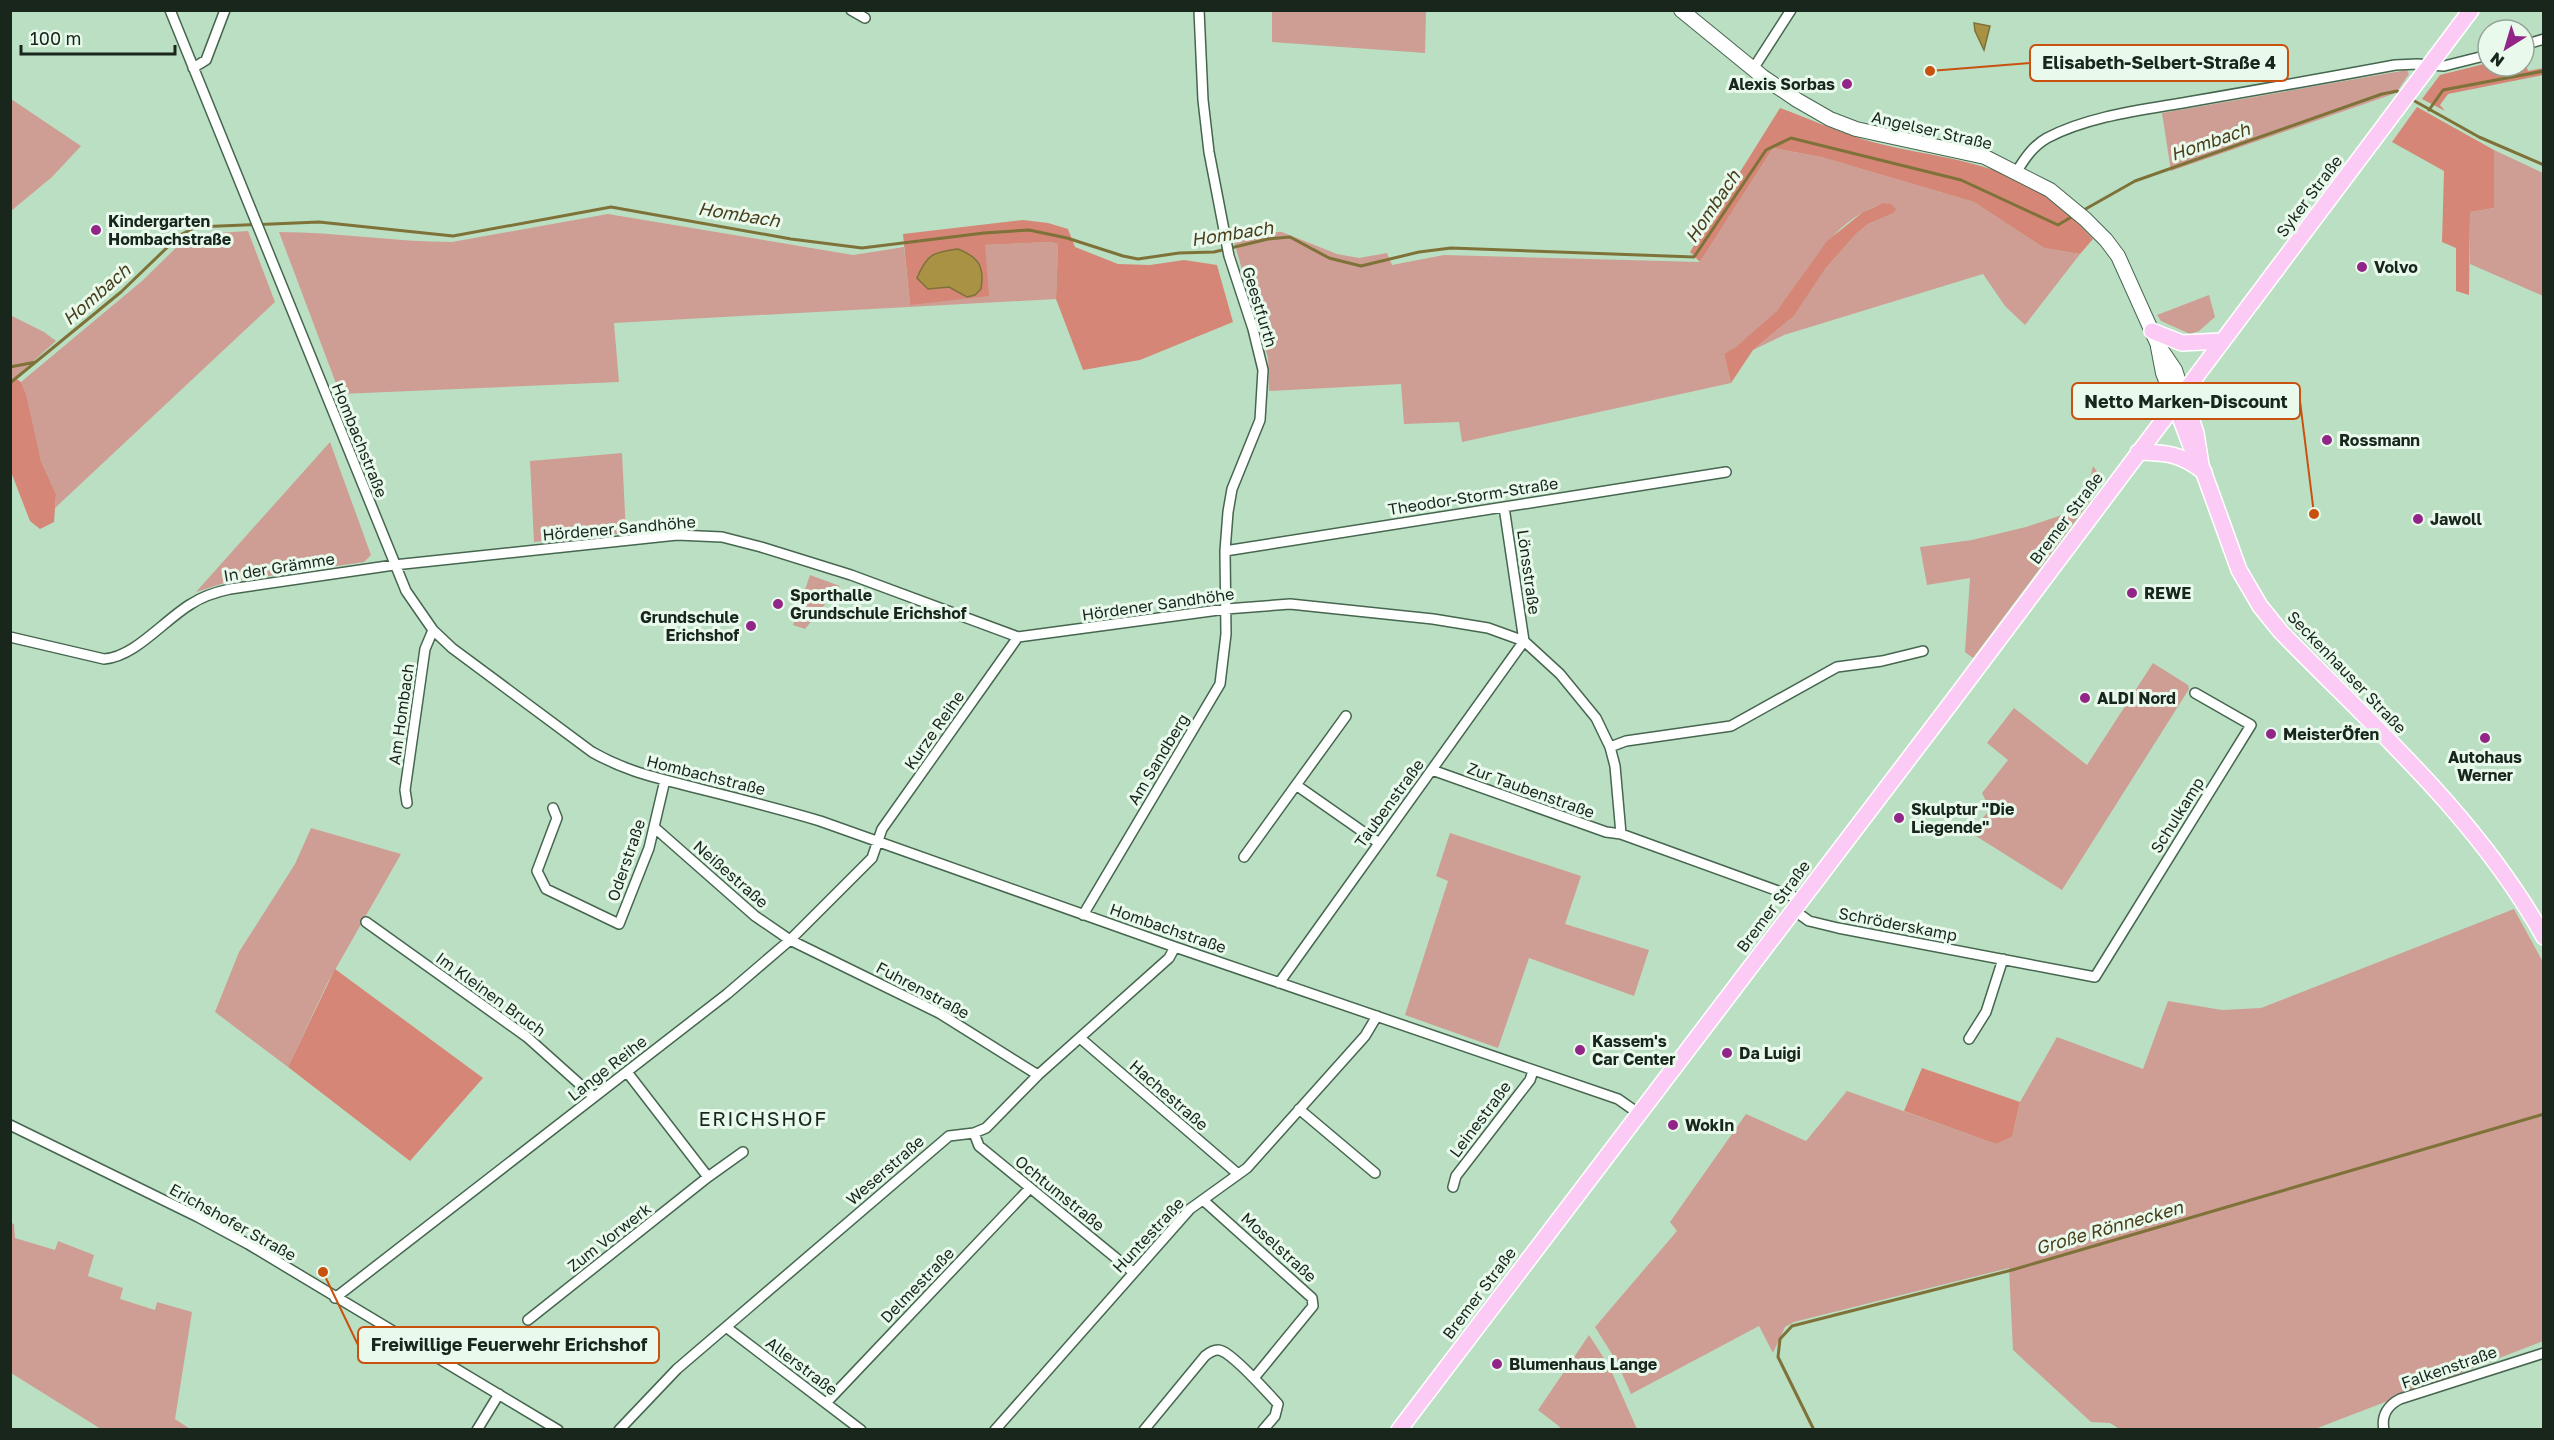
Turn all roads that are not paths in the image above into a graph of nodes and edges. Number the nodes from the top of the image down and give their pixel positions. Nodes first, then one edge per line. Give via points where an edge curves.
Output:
1 (170, 10) edge
2 (225, 10) edge
3 (851, 10) edge
4 (1199, 10) edge
5 (1681, 10) edge
6 (1791, 10) edge
7 (2471, 10) edge
8 (865, 18) dead end
9 (2476, 58) edge
10 (2431, 65) junction
11 (193, 68) junction
12 (1753, 69) junction
13 (2017, 171) junction
14 (2155, 338) junction
15 (2221, 341) junction
16 (2179, 399) junction
17 (2139, 452) junction
18 (2202, 468) junction
19 (1726, 472) dead end
20 (1504, 507) junction
21 (1225, 551) junction
22 (394, 565) junction
23 (1226, 609) junction
24 (434, 630) junction
25 (10, 637) edge
26 (1018, 637) junction
27 (1524, 641) junction
28 (1923, 651) dead end
29 (2195, 693) dead end
30 (1346, 716) dead end
31 (1610, 747) junction
32 (1432, 770) junction
33 (665, 780) junction
34 (1296, 785) junction
35 (407, 803) dead end
36 (553, 808) dead end
37 (654, 828) junction
38 (1620, 834) junction
39 (879, 842) junction
40 (1379, 843) junction
41 (1244, 857) dead end
42 (1796, 904) junction
43 (1083, 915) junction
44 (366, 922) dead end
45 (2544, 937) edge
46 (790, 940) junction
47 (1175, 947) junction
48 (2003, 959) junction
49 (2095, 977) joint
50 (1279, 983) junction
51 (1377, 1016) junction
52 (1080, 1038) junction
53 (1969, 1039) dead end
54 (1533, 1071) junction
55 (627, 1072) junction
56 (1038, 1075) junction
57 (594, 1098) junction
58 (1299, 1109) junction
59 (1638, 1113) junction
60 (10, 1125) edge
61 (974, 1133) junction
62 (743, 1152) dead end
63 (1375, 1173) dead end
64 (1238, 1174) junction
65 (708, 1178) junction
66 (1454, 1187) dead end
67 (1030, 1188) junction
68 (1203, 1200) junction
69 (1133, 1272) junction
70 (335, 1298) junction
71 (528, 1320) dead end
72 (726, 1327) junction
73 (2544, 1353) edge
74 (1254, 1378) junction
75 (500, 1394) junction
76 (826, 1403) junction
77 (477, 1430) edge
78 (558, 1430) edge
79 (619, 1430) edge
80 (861, 1430) edge
81 (995, 1430) edge
82 (1144, 1430) edge
83 (1263, 1430) edge
84 (1399, 1430) edge
85 (2384, 1430) edge

1 - 11 street, Hombachstraße
2 - 11 street via 206,60
3 - 8 street
4 - 21 street, Geestfurth via 1209,152 1226,245 1263,370 1260,420 1232,489
5 - 12 main road, Angelser Straße
6 - 12 street
7 - 10 main road, Syker Straße
9 - 10 street
10 - 13 street via 2396,65 2097,120 2046,139
10 - 15 main road, Syker Straße
11 - 22 street, Hombachstraße
12 - 13 main road, Angelser Straße via 1830,119 1856,129 1985,157
13 - 14 main road, Angelser Straße via 2050,190 2106,240 2118,256
14 - 15 main road via 2182,343
14 - 16 main road, Angelser Straße via 2163,373
15 - 16 main road, Syker Straße
16 - 17 main road, Bremer Straße
16 - 18 main road, Seckenhauser Straße via 2194,455
17 - 18 main road via 2172,453
17 - 42 main road, Bremer Straße
18 - 45 main road, Seckenhauser Straße via 2239,570 2260,606 2457,812 2509,879
19 - 20 street, Theodor-Storm-Straße
20 - 21 street, Theodor-Storm-Straße
20 - 27 street, Lönsstraße
21 - 23 street, Geestfurth
22 - 24 street, Hombachstraße via 406,591
22 - 25 street, In der Grämme via 213,593 190,604 113,658
22 - 26 street, Hördener Sandhöhe via 677,535 722,537 851,575
23 - 26 street, Hördener Sandhöhe
23 - 27 street, Hördener Sandhöhe via 1310,605 1488,628
23 - 43 street, Am Sandberg via 1220,684
24 - 33 street, Hombachstraße via 452,648 592,752 614,765
24 - 35 street, Am Hombach via 425,649 405,790
26 - 39 street, Kurze Reihe via 882,829
27 - 31 street, Hördener Sandhöhe via 1560,674 1596,718
27 - 32 street, Taubenstraße
28 - 31 street via 1837,667 1731,726 1626,741
29 - 49 street, Schulkamp via 2251,725
30 - 34 street
31 - 38 street, Hördener Sandhöhe
32 - 38 street, Zur Taubenstraße
32 - 40 street, Taubenstraße
33 - 37 street, Oderstraße
33 - 39 street, Hombachstraße via 765,805
34 - 40 street
34 - 41 street
36 - 37 street, Oderstraße via 557,818 537,872 540,881 546,889 619,924
37 - 46 street, Neißestraße via 755,916
38 - 42 street
39 - 43 street, Hombachstraße
39 - 46 street, Lange Reihe via 872,858
40 - 50 street, Taubenstraße
42 - 48 street, Schröderskamp via 1809,921
42 - 59 main road, Bremer Straße
43 - 47 street, Hombachstraße
44 - 57 street, Im Kleinen Bruch via 527,1037
46 - 55 street, Lange Reihe
46 - 56 street, Fuhrenstraße via 939,1013
47 - 50 street, Hombachstraße
47 - 52 street, Weserstraße via 1169,958
48 - 49 street, Schröderskamp
48 - 53 street via 1986,1012
50 - 51 street, Hombachstraße
51 - 54 street, Hombachstraße
51 - 58 street, Huntestraße via 1365,1036
52 - 56 street, Weserstraße
52 - 64 street, Hachestraße
54 - 59 street, Hombachstraße via 1618,1099
54 - 66 street, Leinestraße via 1456,1176
55 - 57 street, Lange Reihe
55 - 65 street
56 - 61 street, Weserstraße via 986,1128
57 - 70 street, Lange Reihe
58 - 63 street
58 - 64 street, Huntestraße
59 - 84 main road, Bremer Straße
60 - 70 street, Erichshofer Straße via 198,1217
61 - 67 street, Ochtumstraße via 979,1146
61 - 72 street, Weserstraße via 949,1136
62 - 65 street, Zum Vorwerk
64 - 68 street, Huntestraße
65 - 71 street, Zum Vorwerk
67 - 69 street, Ochtumstraße
67 - 76 street, Delmestraße
68 - 69 street, Huntestraße via 1190,1209
68 - 74 street, Moselstraße via 1312,1298 1313,1306
69 - 81 street, Huntestraße
70 - 75 street, Erichshofer Straße
72 - 76 street, Allerstraße
72 - 79 street, Weserstraße via 677,1369
73 - 85 street, Falkenstraße via 2400,1399 2388,1408
74 - 82 street via 1222,1351 1213,1350
74 - 83 street via 1278,1404 1275,1416
75 - 77 street
75 - 78 street, Erichshofer Straße
76 - 80 street, Allerstraße

